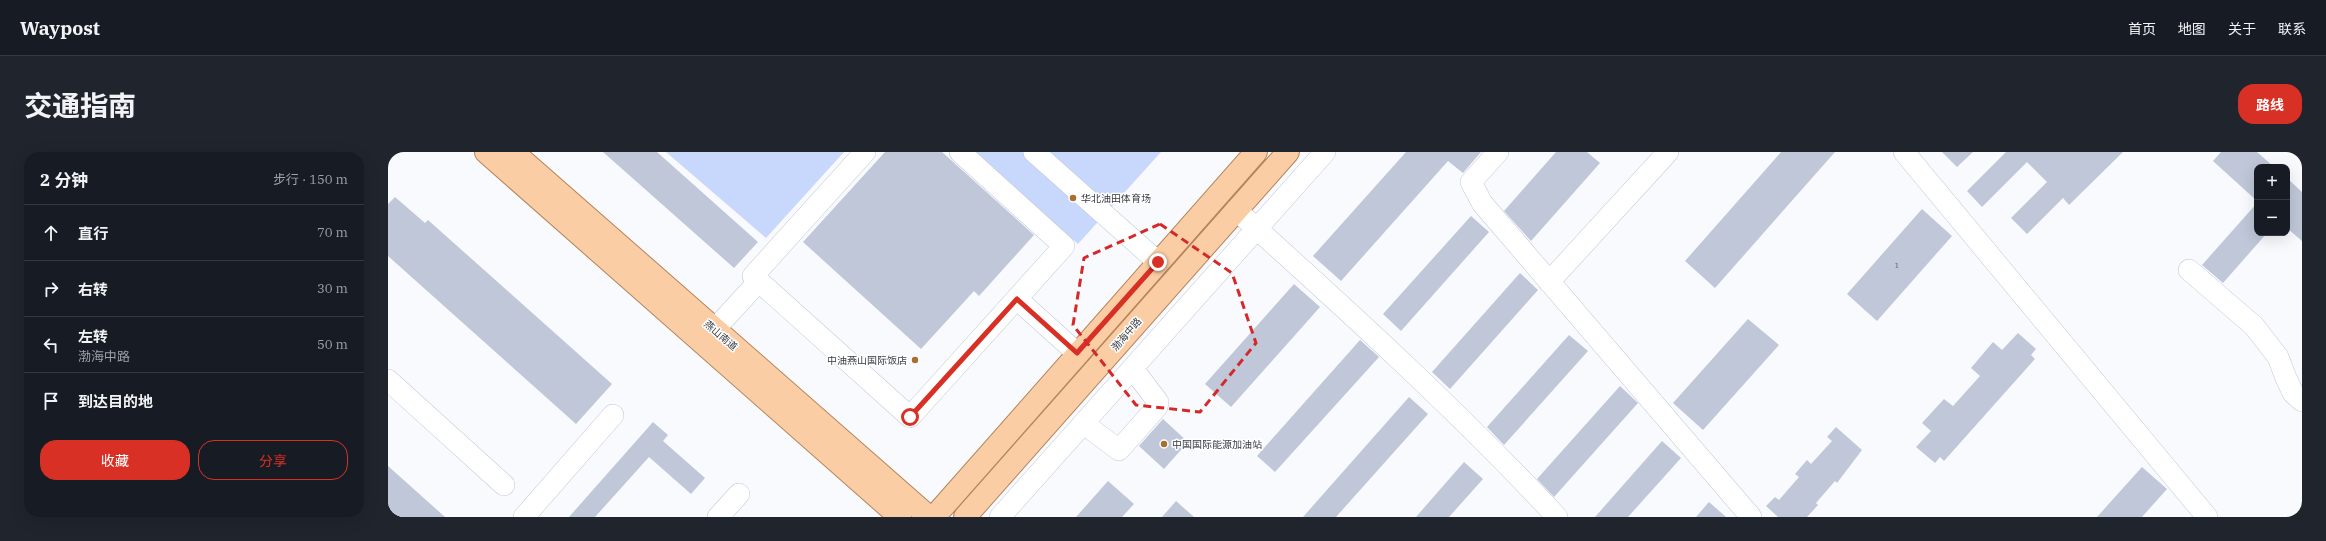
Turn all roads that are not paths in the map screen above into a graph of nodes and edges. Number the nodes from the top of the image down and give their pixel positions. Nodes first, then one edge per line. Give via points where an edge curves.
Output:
1 (486, 152) edge
2 (513, 152) edge
3 (865, 152) edge
4 (960, 152) edge
5 (1034, 152) edge
6 (1256, 152) edge
7 (1288, 152) edge
8 (1326, 152) edge
9 (1498, 152) edge
10 (1668, 152) edge
11 (1904, 152) edge
12 (1236, 210) junction
13 (1257, 230) junction
14 (1158, 262) junction
15 (2189, 270) dead end
16 (759, 281) junction
17 (1549, 282) junction
18 (1017, 299) junction
19 (715, 329) junction
20 (1077, 353) junction
21 (1133, 369) junction
22 (388, 380) edge
23 (2302, 401) edge
24 (613, 415) dead end
25 (1084, 424) junction
26 (504, 485) dead end
27 (739, 494) dead end
28 (526, 516) edge
29 (718, 517) edge
30 (900, 517) edge
31 (929, 517) edge
32 (934, 517) edge
33 (965, 517) edge
34 (1000, 517) edge
35 (1557, 517) edge
36 (1750, 517) edge
37 (2207, 517) edge

1 - 30 main road, 燕山南道
2 - 19 main road, 燕山南道
3 - 16 street via 753,276
4 - 18 street via 1064,246
5 - 14 street
6 - 14 main road
7 - 12 main road, 渤海中路
8 - 13 street
9 - 17 street via 1471,182 1482,203
10 - 17 street
11 - 37 street
12 - 13 street
12 - 33 main road, 渤海中路
13 - 21 street
13 - 35 street via 1363,325 1518,475
14 - 20 main road
15 - 23 street via 2254,326 2278,357 2293,393
16 - 18 street via 910,417
16 - 19 street
17 - 36 street
18 - 20 street
19 - 31 main road, 燕山南道
20 - 32 main road
21 - 25 street
21 - 25 street via 1158,402 1157,407 1119,450
22 - 26 street
24 - 28 street
25 - 34 street
27 - 29 street

